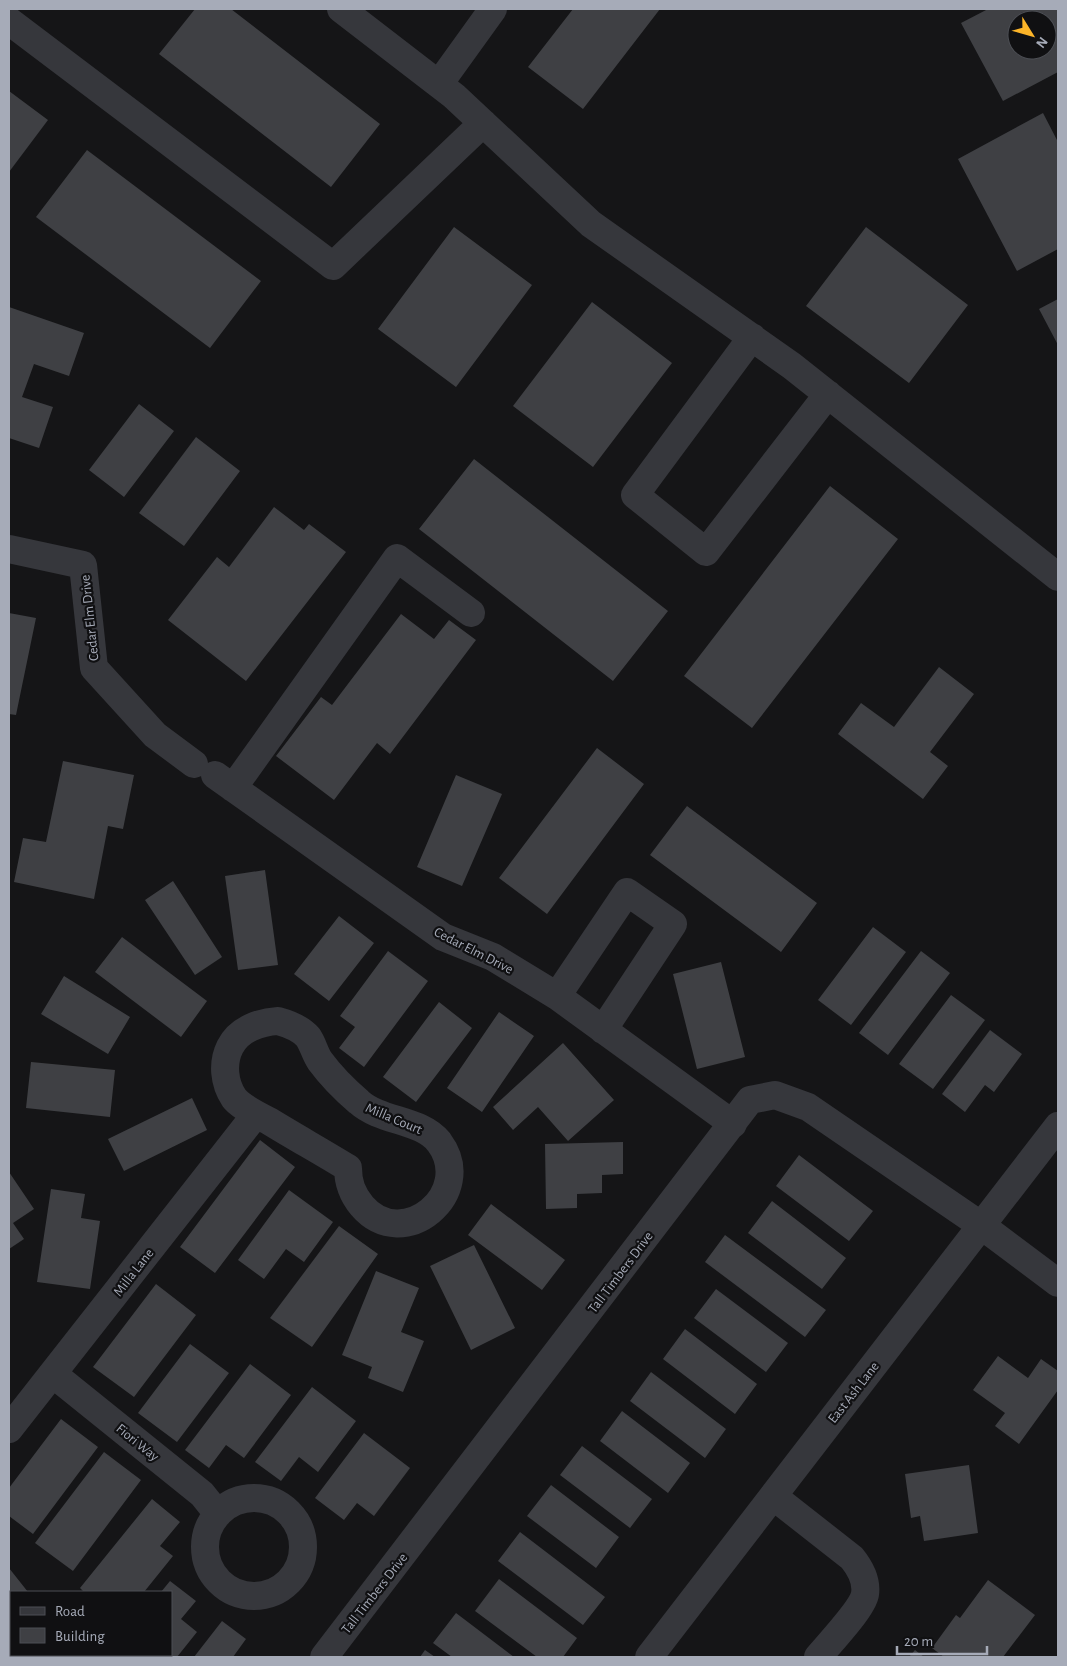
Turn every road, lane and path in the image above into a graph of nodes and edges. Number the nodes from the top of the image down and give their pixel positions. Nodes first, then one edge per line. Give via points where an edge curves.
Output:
1 (341, 9) edge
2 (493, 9) edge
3 (9, 22) edge
4 (439, 84) junction
5 (483, 124) junction
6 (752, 337) junction
7 (828, 394) junction
8 (9, 549) edge
9 (1058, 577) edge
10 (470, 613) dead end
11 (214, 776) junction
12 (557, 996) junction
13 (603, 1030) junction
14 (256, 1114) junction
15 (733, 1124) junction
16 (1058, 1126) edge
17 (982, 1226) junction
18 (1058, 1283) edge
19 (53, 1374) junction
20 (9, 1429) edge
21 (773, 1496) junction
22 (218, 1514) dead end
23 (324, 1657) edge
24 (649, 1657) edge
25 (818, 1657) edge

1 - 4 street
2 - 4 street
3 - 5 street via 333,266
4 - 5 street
5 - 6 street via 591,224
6 - 7 street
6 - 7 street via 635,496 706,552
7 - 9 street
8 - 11 street, Cedar Elm Drive via 83,565 94,668 155,735
10 - 11 street via 397,558
11 - 12 street, Cedar Elm Drive via 443,937 492,957
12 - 13 street, Cedar Elm Drive
12 - 13 street via 627,892 672,924
13 - 15 street, Cedar Elm Drive
14 - 14 street, Milla Court via 348,1168 348,1180 354,1196 369,1214 400,1224 428,1215 441,1202 447,1187 449,1166 438,1141 424,1129 365,1108 319,1060 308,1037 292,1025 278,1021 262,1022 240,1034 226,1057 225,1079 235,1099
14 - 19 street, Milla Lane
15 - 17 street, Tall Timbers Drive via 750,1100 775,1095 808,1107
15 - 23 street, Tall Timbers Drive
16 - 17 street, East Ash Lane
17 - 18 street, Tall Timbers Drive
17 - 21 street, East Ash Lane
19 - 20 street, Milla Lane
19 - 22 street, Fiori Way via 202,1494
21 - 24 street, East Ash Lane
21 - 25 street via 852,1558 864,1581 865,1595 861,1602

